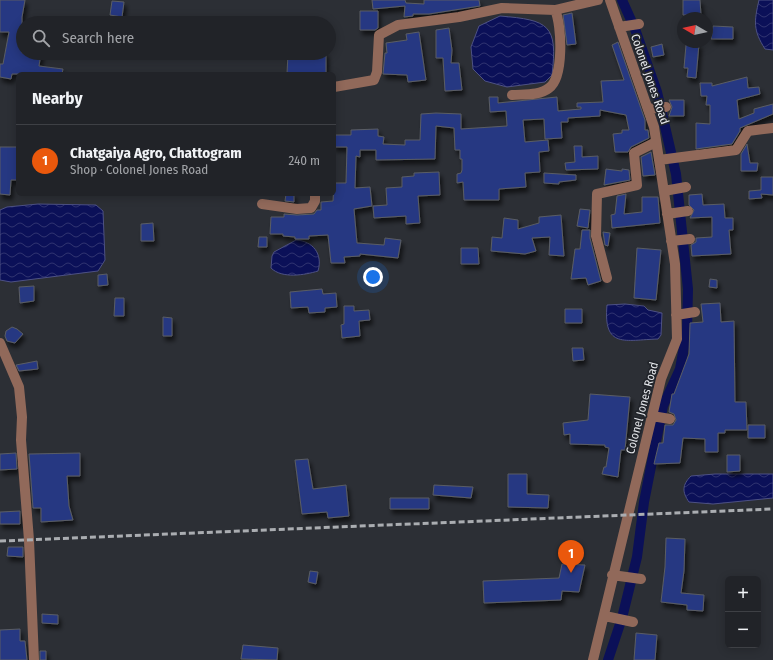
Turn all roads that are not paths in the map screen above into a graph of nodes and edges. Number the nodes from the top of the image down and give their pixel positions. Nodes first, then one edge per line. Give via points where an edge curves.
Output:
1 (598, 0) edge
2 (610, 0) edge
3 (555, 10) junction
4 (639, 24) dead end
5 (620, 27) junction
6 (336, 87) edge
7 (512, 95) dead end
8 (666, 107) dead end
9 (648, 109) junction
10 (773, 128) edge
11 (656, 142) junction
12 (661, 160) junction
13 (686, 187) dead end
14 (666, 190) junction
15 (315, 196) edge
16 (262, 204) dead end
17 (688, 211) dead end
18 (669, 213) junction
19 (690, 239) dead end
20 (672, 241) junction
21 (607, 278) dead end
22 (695, 312) dead end
23 (677, 315) junction
24 (0, 343) edge
25 (652, 416) junction
26 (670, 419) dead end
27 (612, 575) junction
28 (641, 579) dead end
29 (608, 617) junction
30 (633, 622) dead end
31 (34, 660) edge
32 (593, 660) edge

1 - 3 street
2 - 5 street, Colonel Jones Road
3 - 6 street via 502,8 398,25 379,35 377,72 374,80
3 - 7 street via 561,52 558,75 550,88 540,93
4 - 5 street
5 - 9 street, Colonel Jones Road
8 - 9 street
9 - 11 street, Colonel Jones Road
10 - 12 street via 748,131 736,150
11 - 12 street, Colonel Jones Road
11 - 21 street via 634,153 637,185 597,194 596,236
12 - 14 street, Colonel Jones Road
13 - 14 street
14 - 18 street, Colonel Jones Road
15 - 16 street via 311,208 297,209
17 - 18 street
18 - 20 street, Colonel Jones Road
19 - 20 street
20 - 23 street, Colonel Jones Road
22 - 23 street
23 - 25 street, Colonel Jones Road via 677,339 661,379
24 - 31 street via 19,387
25 - 26 street
25 - 27 street, Colonel Jones Road
27 - 28 street
27 - 29 street, Colonel Jones Road
29 - 30 street
29 - 32 street, Colonel Jones Road

